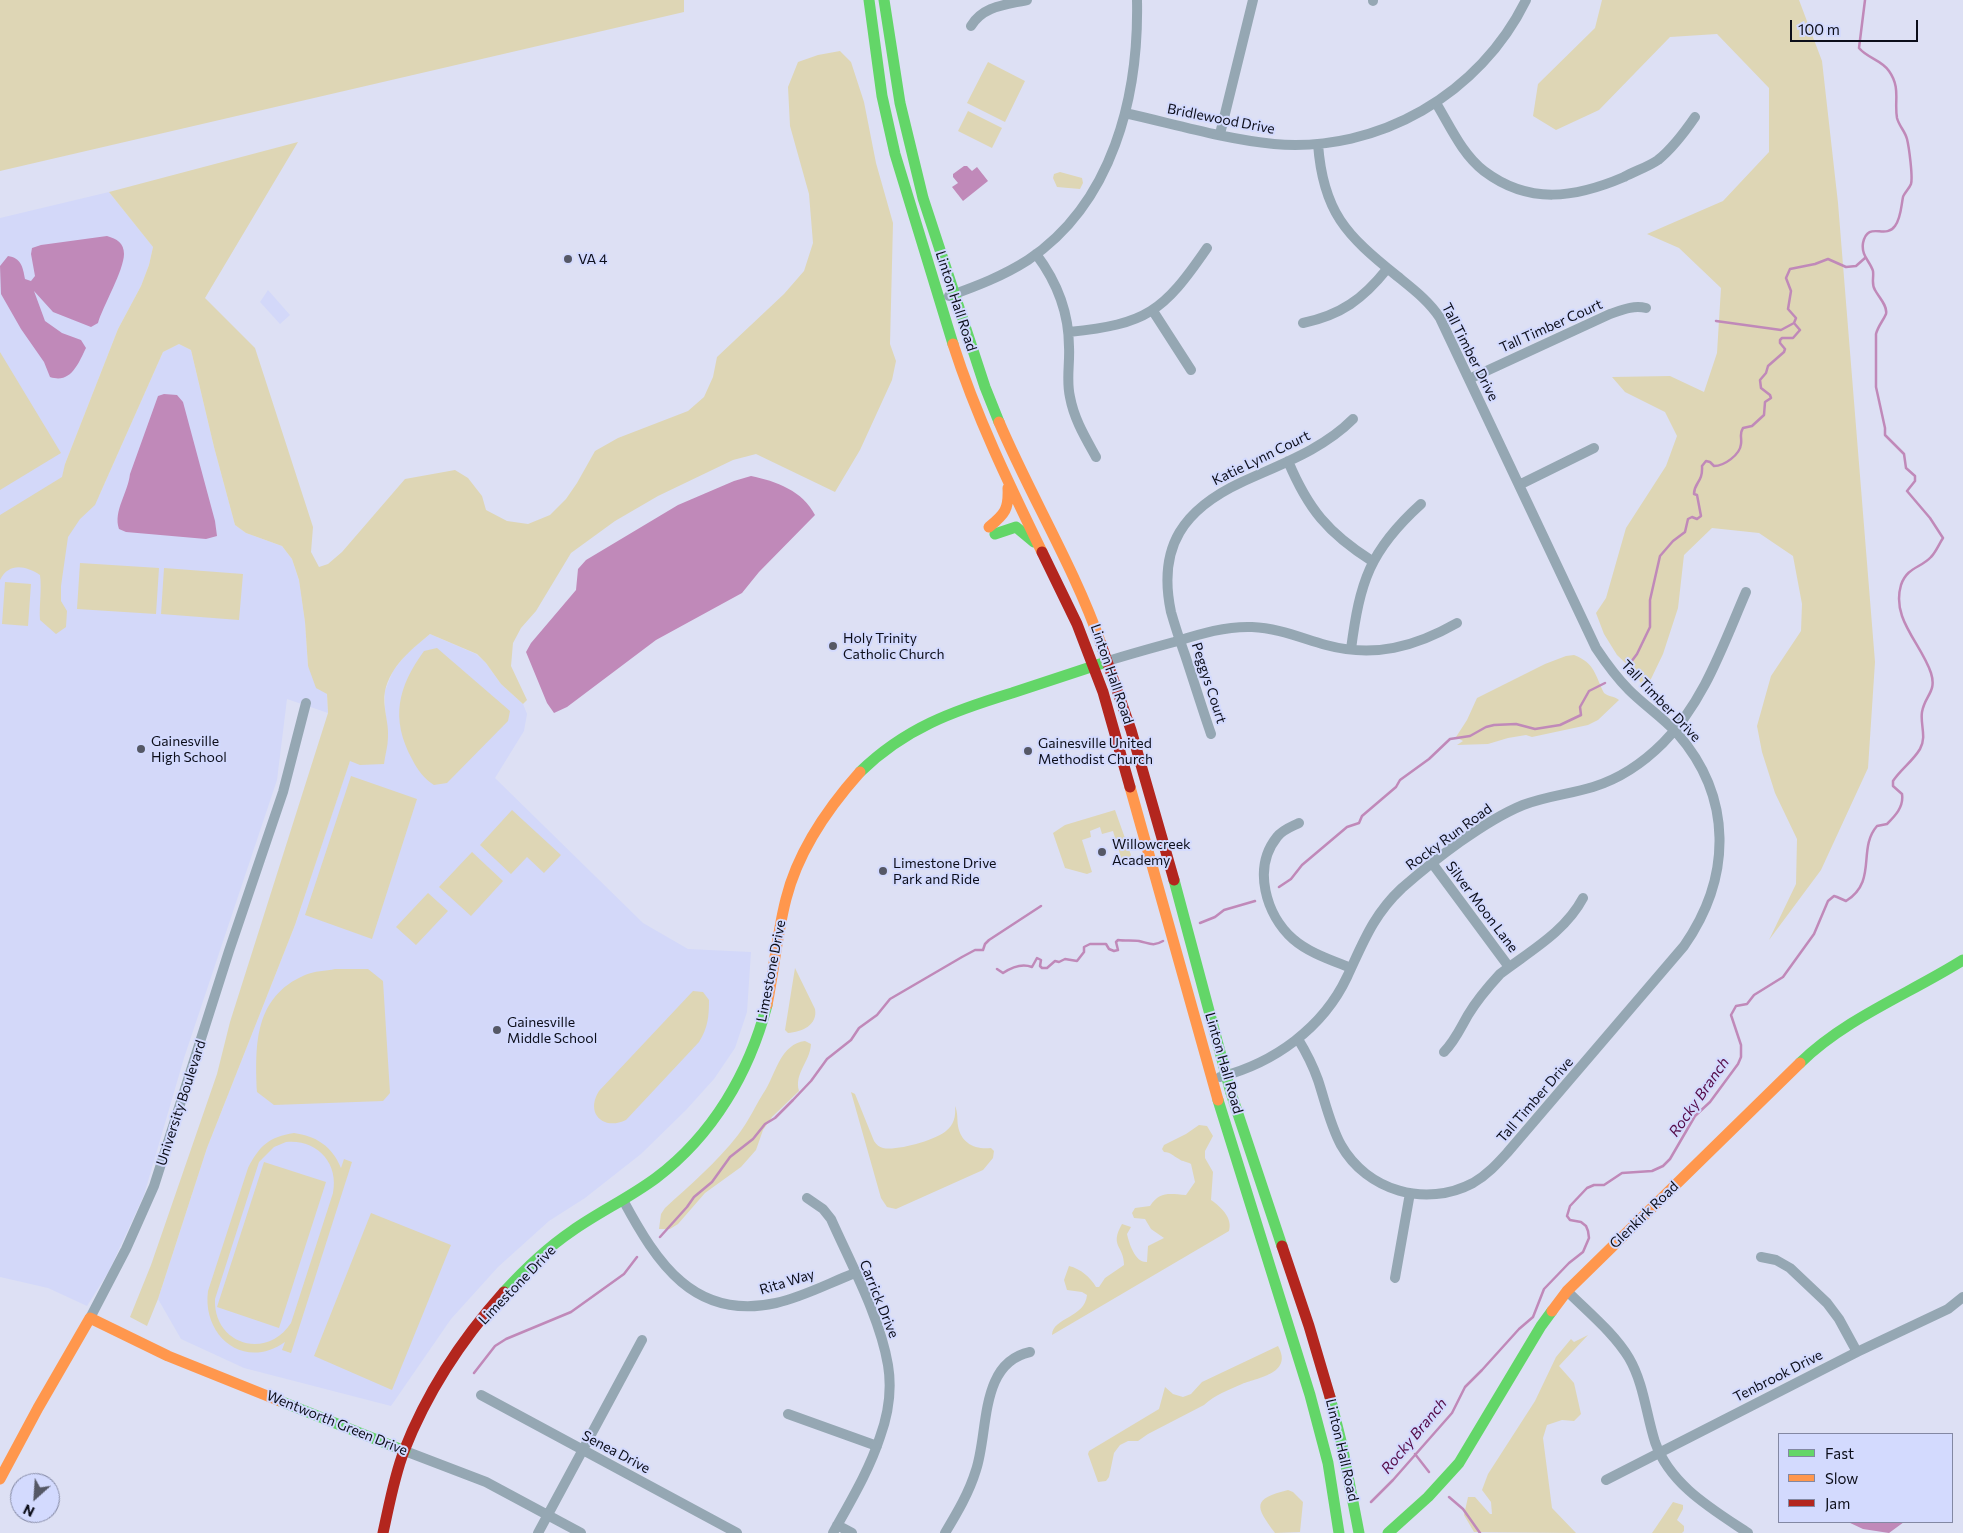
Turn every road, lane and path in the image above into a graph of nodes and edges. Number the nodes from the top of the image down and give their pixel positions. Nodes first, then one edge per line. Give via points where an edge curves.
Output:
1 (869, 0) edge
2 (884, 0) edge
3 (1027, 0) edge
4 (1137, 0) edge
5 (1254, 0) edge
6 (1526, 0) edge
7 (971, 26) dead end
8 (1436, 103) junction
9 (1125, 113) junction
10 (1695, 118) dead end
11 (1220, 134) junction
12 (1318, 144) junction
13 (1207, 248) dead end
14 (1036, 254) junction
15 (1388, 269) junction
16 (954, 294) junction
17 (940, 299) junction
18 (1646, 308) dead end
19 (1153, 311) junction
20 (1303, 323) dead end
21 (1069, 332) junction
22 (1191, 370) dead end
23 (1469, 379) junction
24 (1353, 419) dead end
25 (1594, 448) dead end
26 (1096, 456) dead end
27 (1288, 461) junction
28 (1008, 481) junction
29 (1519, 484) junction
30 (1421, 504) dead end
31 (1040, 547) junction
32 (1372, 561) junction
33 (1746, 592) dead end
34 (1457, 623) dead end
35 (1180, 640) junction
36 (1351, 650) junction
37 (1108, 661) junction
38 (1094, 666) junction
39 (306, 703) dead end
40 (1675, 731) junction
41 (1211, 734) dead end
42 (1299, 823) dead end
43 (1432, 864) junction
44 (1583, 898) dead end
45 (1963, 960) edge
46 (1509, 967) junction
47 (1351, 968) junction
48 (1298, 1039) junction
49 (1444, 1052) dead end
50 (1226, 1075) junction
51 (1212, 1079) junction
52 (1410, 1193) junction
53 (808, 1198) dead end
54 (623, 1200) junction
55 (1761, 1258) dead end
56 (855, 1273) junction
57 (1395, 1278) dead end
58 (1567, 1291) junction
59 (1963, 1297) edge
60 (90, 1318) junction
61 (642, 1340) dead end
62 (1030, 1352) dead end
63 (1857, 1352) junction
64 (481, 1395) dead end
65 (788, 1414) dead end
66 (877, 1446) junction
67 (583, 1450) junction
68 (405, 1451) junction
69 (1660, 1452) junction
70 (0, 1479) edge
71 (1606, 1480) dead end
72 (548, 1515) junction
73 (835, 1529) edge
74 (382, 1533) edge
75 (538, 1533) edge
76 (581, 1533) edge
77 (737, 1533) edge
78 (852, 1533) edge
79 (946, 1533) edge
80 (1339, 1533) edge
81 (1359, 1533) edge
82 (1388, 1533) edge
83 (1748, 1533) edge

1 - 17 main road, Linton Hall Road via 890,131
2 - 16 main road, Linton Hall Road via 905,130
3 - 7 street via 984,12
4 - 9 street via 1135,49
5 - 11 street
6 - 8 street, Bridlewood Drive via 1488,58
8 - 10 street via 1465,151 1484,170 1520,189 1560,196 1600,186 1648,166 1671,148
8 - 12 street, Bridlewood Drive via 1380,131
9 - 11 street, Bridlewood Drive
9 - 14 street via 1113,152 1092,192 1065,228
11 - 12 street, Bridlewood Drive via 1275,144
12 - 15 street, Tall Timber Drive via 1322,175 1335,212 1353,239
13 - 19 street via 1174,293
14 - 16 street via 986,283
14 - 21 street via 1060,297
15 - 20 street via 1352,304 1326,317
15 - 23 street, Tall Timber Drive via 1435,310
16 - 17 street
16 - 37 main road, Linton Hall Road via 982,378 1012,452 1090,613
17 - 28 main road, Linton Hall Road via 977,410
18 - 23 street, Tall Timber Court via 1636,306 1610,314
19 - 21 street via 1120,324
19 - 22 street
21 - 26 street via 1069,395 1077,422
23 - 29 street, Tall Timber Drive
24 - 27 street, Katie Lynn Court via 1328,440
25 - 29 street
27 - 32 street via 1306,498 1325,524
27 - 35 street, Katie Lynn Court via 1212,498 1183,526 1171,553 1168,579 1172,613
28 - 31 main road, Linton Hall Road
28 - 31 main road via 1008,509 992,530 1018,528
29 - 40 street, Tall Timber Drive via 1596,648 1630,690
30 - 32 street via 1389,536
31 - 38 main road, Linton Hall Road
32 - 36 street via 1360,595
33 - 40 street, Rocky Run Road via 1699,697
34 - 36 street via 1400,648
35 - 36 street via 1214,630 1251,627 1284,632
35 - 37 street
35 - 41 street, Peggys Court
37 - 38 main road, Limestone Drive
37 - 50 main road, Linton Hall Road via 1159,824
38 - 51 main road, Linton Hall Road
38 - 54 main road, Limestone Drive via 938,718 885,749 855,778 811,836 794,873 781,921 768,1006 740,1078 716,1115 677,1161
39 - 60 street, University Boulevard via 283,792 154,1186
40 - 43 street, Rocky Run Road via 1650,755 1616,777 1507,812
40 - 52 street, Tall Timber Drive via 1698,760 1713,797 1719,828 1716,878 1695,930 1586,1062 1490,1171 1475,1182 1453,1191
42 - 47 street via 1277,836 1269,851 1264,877 1268,904 1277,921 1294,940
43 - 46 street, Silver Moon Lane
43 - 47 street, Rocky Run Road via 1379,914
44 - 46 street via 1569,920
45 - 58 main road, Glenkirk Road via 1854,1020 1816,1047
46 - 49 street via 1484,991
47 - 48 street, Rocky Run Road via 1325,1013
48 - 50 street, Rocky Run Road via 1275,1054
48 - 52 street, Tall Timber Drive via 1317,1078 1336,1135 1347,1154 1376,1181
50 - 51 street, Rocky Run Road
50 - 81 main road, Linton Hall Road via 1328,1390
51 - 80 main road, Linton Hall Road via 1310,1395 1328,1463
52 - 57 street
53 - 56 street, Carrick Drive via 831,1220
54 - 56 street, Rita Way via 647,1242 670,1272 693,1290 716,1301 743,1306 777,1303
54 - 68 main road, Limestone Drive via 560,1241 489,1309 450,1361
55 - 63 street via 1776,1260 1790,1268 1827,1303
56 - 66 street, Carrick Drive via 881,1337 888,1366 889,1396
58 - 69 street via 1614,1338 1629,1359 1638,1377
58 - 82 main road, Glenkirk Road via 1541,1326 1459,1463
59 - 63 street, Tenbrook Drive via 1948,1309
60 - 68 main road, Wentworth Green Drive via 168,1356
60 - 70 main road, University Boulevard
61 - 67 street
62 - 79 street via 1014,1358 1000,1371 991,1394 976,1469 968,1492
63 - 69 street, Tenbrook Drive
64 - 67 street, Senea Drive
65 - 66 street
66 - 73 street, Carrick Drive
67 - 72 street
67 - 77 street, Senea Drive
68 - 72 street, Wentworth Green Drive via 467,1473
68 - 74 main road, Limestone Drive
69 - 71 street, Tenbrook Drive
69 - 83 street via 1688,1491
72 - 75 street
72 - 76 street, Wentworth Green Drive
73 - 78 street

